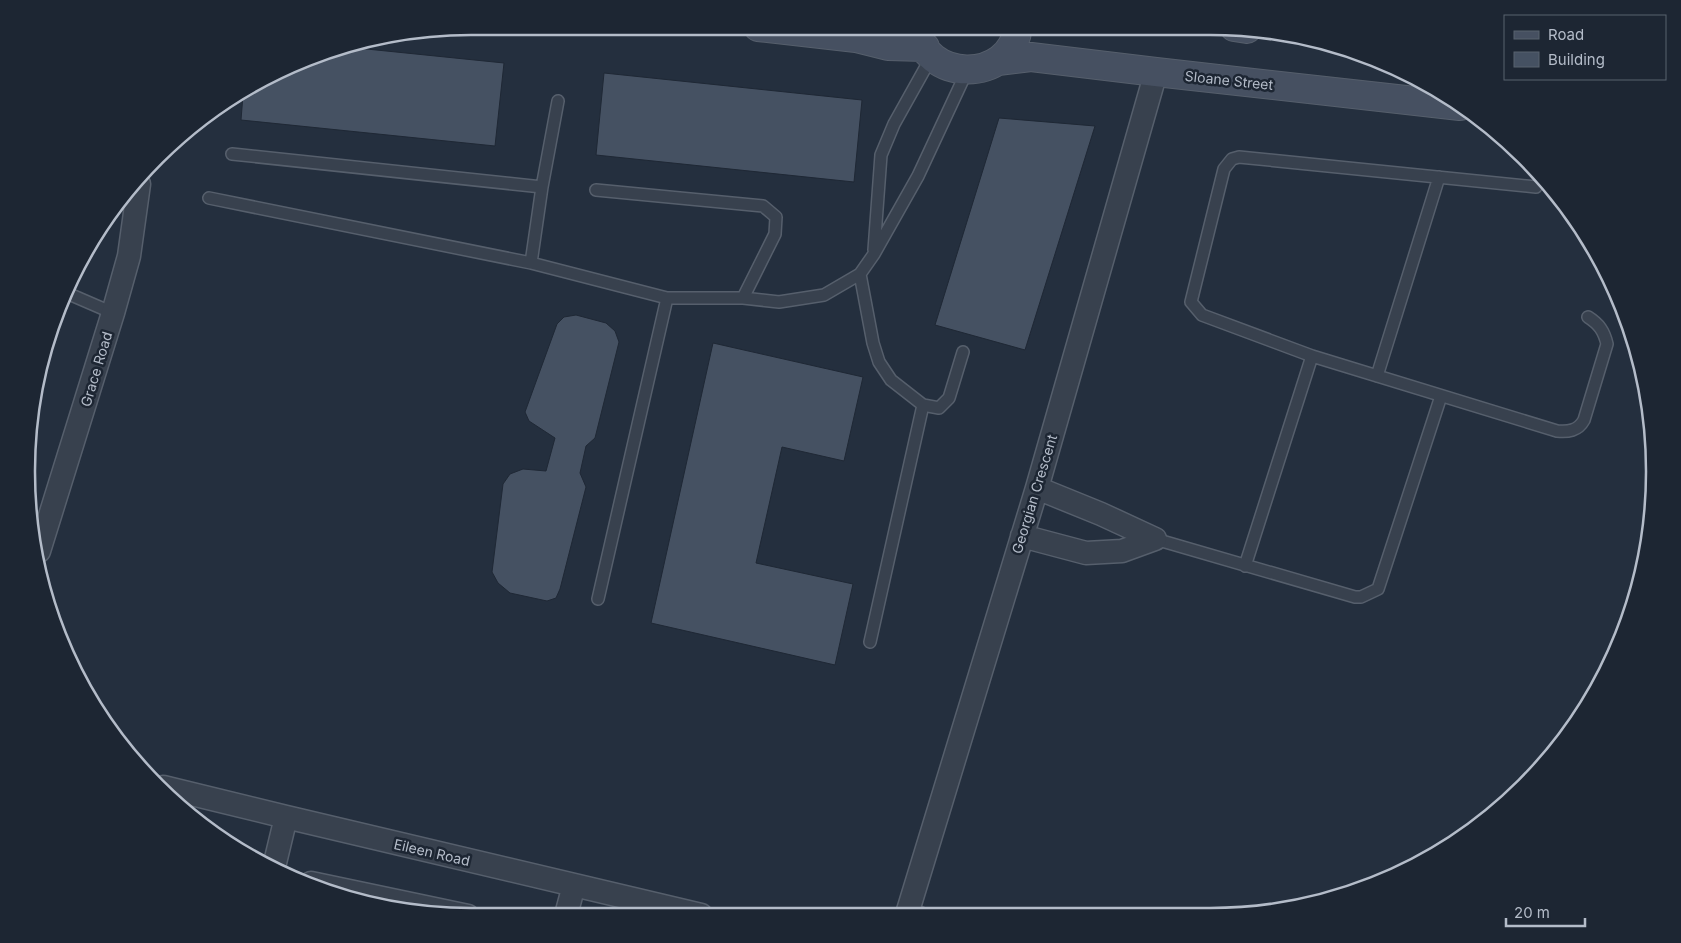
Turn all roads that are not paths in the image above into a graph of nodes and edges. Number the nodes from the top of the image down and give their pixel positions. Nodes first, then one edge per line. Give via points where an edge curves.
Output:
1 (829, 35) edge
2 (1017, 35) edge
3 (925, 43) edge
4 (998, 61) junction
5 (966, 71) junction
6 (1156, 72) junction
7 (558, 101) dead end
8 (1445, 104) edge
9 (232, 154) dead end
10 (1439, 176) junction
11 (542, 187) junction
12 (1536, 187) dead end
13 (138, 190) edge
14 (596, 190) dead end
15 (210, 198) dead end
16 (874, 254) junction
17 (531, 263) junction
18 (860, 274) junction
19 (72, 295) edge
20 (667, 298) junction
21 (743, 298) junction
22 (113, 313) junction
23 (1588, 317) dead end
24 (963, 352) dead end
25 (1312, 356) junction
26 (1376, 376) junction
27 (1441, 396) junction
28 (923, 405) junction
29 (1037, 488) junction
30 (1022, 536) junction
31 (1155, 539) junction
32 (41, 544) edge
33 (1245, 566) junction
34 (598, 599) dead end
35 (870, 642) dead end
36 (173, 790) edge
37 (286, 818) junction
38 (276, 862) edge
39 (574, 885) junction
40 (361, 893) edge
41 (403, 902) edge
42 (568, 908) edge
43 (671, 908) edge
44 (914, 908) edge

1 - 3 street via 888,46
2 - 4 street via 1010,49
3 - 5 street via 948,66
3 - 16 lane via 881,155
4 - 5 street, Sloane Street
4 - 6 street, Sloane Street via 1031,57
5 - 16 lane via 918,176
6 - 8 street, Sloane Street
6 - 29 street, Georgian Crescent
7 - 11 lane
9 - 11 lane
10 - 12 lane
10 - 25 lane via 1239,157 1228,163 1191,302 1202,315
10 - 26 lane
11 - 17 lane
13 - 22 street, Grace Road via 129,256
14 - 21 lane via 763,206 776,217 775,234
15 - 17 lane
16 - 18 lane
17 - 20 lane
18 - 21 lane via 824,294 780,302
18 - 28 lane via 872,343 879,362 891,380
19 - 22 lane
20 - 21 lane
20 - 34 lane
22 - 32 street, Grace Road
23 - 27 lane via 1604,332 1607,344 1584,420 1572,431 1556,430
24 - 28 lane via 949,398 939,408
25 - 26 lane
25 - 33 lane
26 - 27 lane
27 - 33 lane via 1378,589 1355,597
28 - 35 lane
29 - 30 street, Georgian Crescent
29 - 31 street
30 - 31 street via 1086,553 1122,550
30 - 44 street, Georgian Crescent
31 - 33 lane
36 - 37 street, Eileen Road
37 - 38 street
37 - 39 street, Eileen Road
39 - 42 street
39 - 43 street, Eileen Road
40 - 41 street

